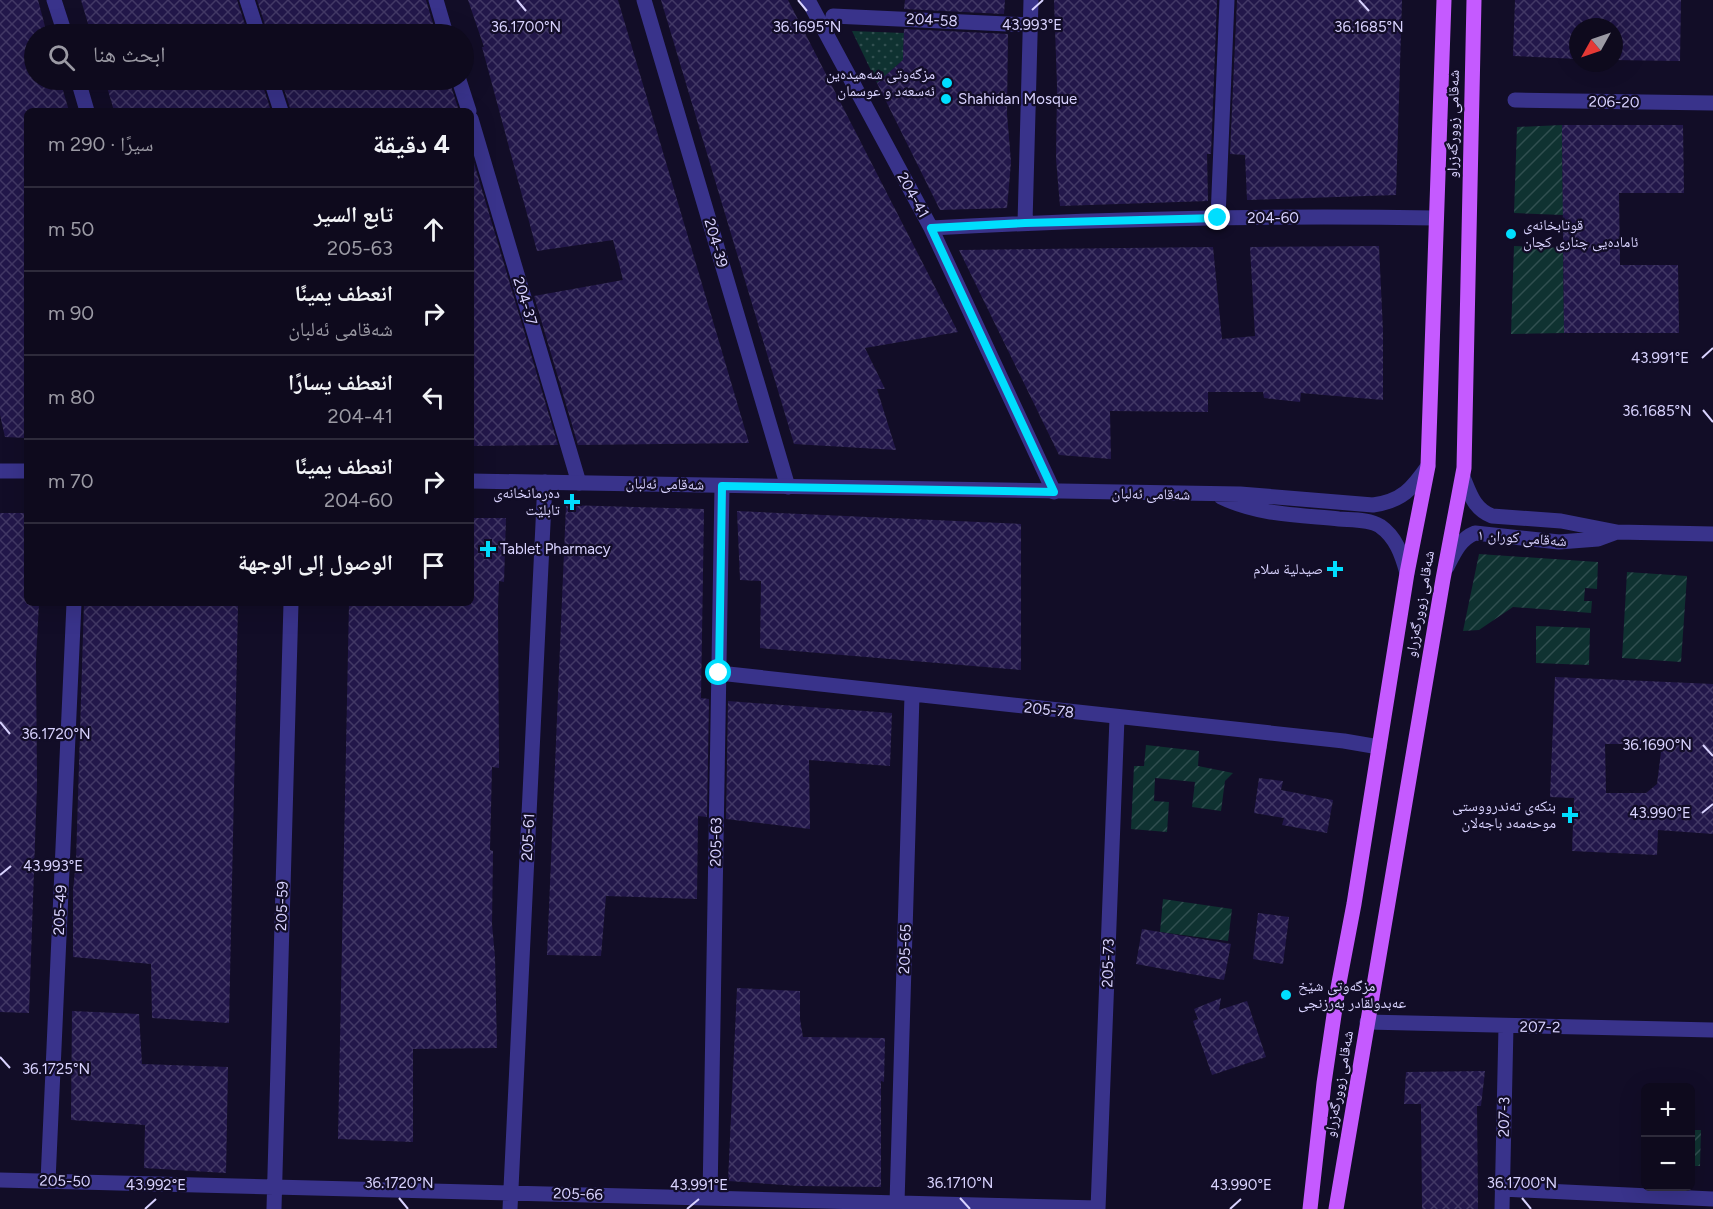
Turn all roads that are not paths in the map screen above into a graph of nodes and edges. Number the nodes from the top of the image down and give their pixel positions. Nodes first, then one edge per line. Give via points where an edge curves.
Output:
1 (54, 0) edge
2 (247, 0) edge
3 (436, 0) edge
4 (644, 0) edge
5 (808, 0) edge
6 (833, 0) edge
7 (1031, 0) edge
8 (1227, 0) edge
9 (1444, 0) edge
10 (1474, 0) edge
11 (833, 16) junction
12 (61, 24) edge
13 (255, 24) edge
14 (443, 24) edge
15 (1031, 25) junction
16 (832, 46) junction
17 (81, 90) edge
18 (274, 90) edge
19 (462, 90) edge
20 (1515, 100) dead end
21 (1713, 103) edge
22 (86, 108) edge
23 (280, 108) edge
24 (468, 108) edge
25 (474, 129) edge
26 (1218, 218) junction
27 (1435, 218) junction
28 (1025, 223) junction
29 (931, 228) junction
30 (1428, 466) junction
31 (0, 471) edge
32 (24, 471) edge
33 (1463, 477) junction
34 (474, 480) edge
35 (545, 482) junction
36 (579, 483) junction
37 (722, 486) junction
38 (788, 487) junction
39 (1054, 492) junction
40 (1219, 495) junction
41 (1617, 532) junction
42 (1713, 534) edge
43 (1444, 570) junction
44 (1407, 573) junction
45 (74, 606) edge
46 (291, 606) edge
47 (719, 673) junction
48 (912, 695) junction
49 (1118, 718) junction
50 (1379, 747) junction
51 (1367, 1022) junction
52 (1506, 1026) junction
53 (1713, 1030) edge
54 (0, 1180) edge
55 (48, 1181) junction
56 (274, 1186) junction
57 (1502, 1189) junction
58 (510, 1192) junction
59 (710, 1198) junction
60 (1713, 1199) edge
61 (897, 1203) junction
62 (1098, 1208) edge
63 (274, 1209) edge
64 (510, 1209) edge
65 (1310, 1209) edge
66 (1336, 1209) edge
67 (1502, 1209) edge

1 - 12 street
2 - 13 street
3 - 14 street
4 - 38 street, 204-39
5 - 16 street, 204-41
6 - 11 street
7 - 15 street
8 - 26 street
9 - 27 main road, شەقامی زوورگەزراو
10 - 33 main road, شەقامی زوورگەزراو
11 - 15 street, 204-58
11 - 16 street
15 - 28 street
16 - 29 street, 204-41
17 - 22 street
18 - 23 street
19 - 24 street
20 - 21 street, 206-20
25 - 36 street, 204-37
26 - 27 street, 204-60
26 - 28 street, 204-60
27 - 30 main road, شەقامی زوورگەزراو
28 - 29 street, 204-60
29 - 39 street, 204-41
30 - 40 street, شەقامی ئەلبان via 1403,496 1373,505
30 - 44 main road, شەقامی زوورگەزراو
31 - 32 street
33 - 41 street, شەقامی کوران ١ via 1477,507 1492,516 1561,521
33 - 43 main road, شەقامی زوورگەزراو
34 - 35 street, شەقامی ئەلبان
35 - 36 street, شەقامی ئەلبان
35 - 58 street, 205-61
36 - 37 street, شەقامی ئەلبان
37 - 38 street, شەقامی ئەلبان
37 - 47 street, 205-63
38 - 39 street, شەقامی ئەلبان
39 - 40 street, شەقامی ئەلبان
40 - 44 street, شەقامی ئەلبان via 1255,510 1371,522 1398,546
41 - 42 street, شەقامی کوران ١
41 - 43 street, شەقامی کوران ١ via 1559,542 1475,533 1461,542
43 - 51 main road, شەقامی زوورگەزراو
44 - 50 main road, شەقامی زوورگەزراو
45 - 55 street, 205-49
46 - 56 street, 205-59
47 - 48 street, 205-78
47 - 59 street, 205-63
48 - 49 street, 205-78
48 - 61 street, 205-65
49 - 50 street, 205-78
49 - 62 street, 205-73
50 - 65 main road, شەقامی زوورگەزراو via 1338,988
51 - 52 street, 207-2
51 - 66 main road, شەقامی زوورگەزراو
52 - 53 street, 207-2
52 - 57 street, 207-3
54 - 55 street, 205-50
55 - 56 street, 205-50
56 - 58 street, 205-66
56 - 63 street, 205-59
57 - 60 street
57 - 67 street, 207-3
58 - 59 street, 205-66
58 - 64 street, 205-61
59 - 61 street, 205-66
61 - 62 street, 205-66

